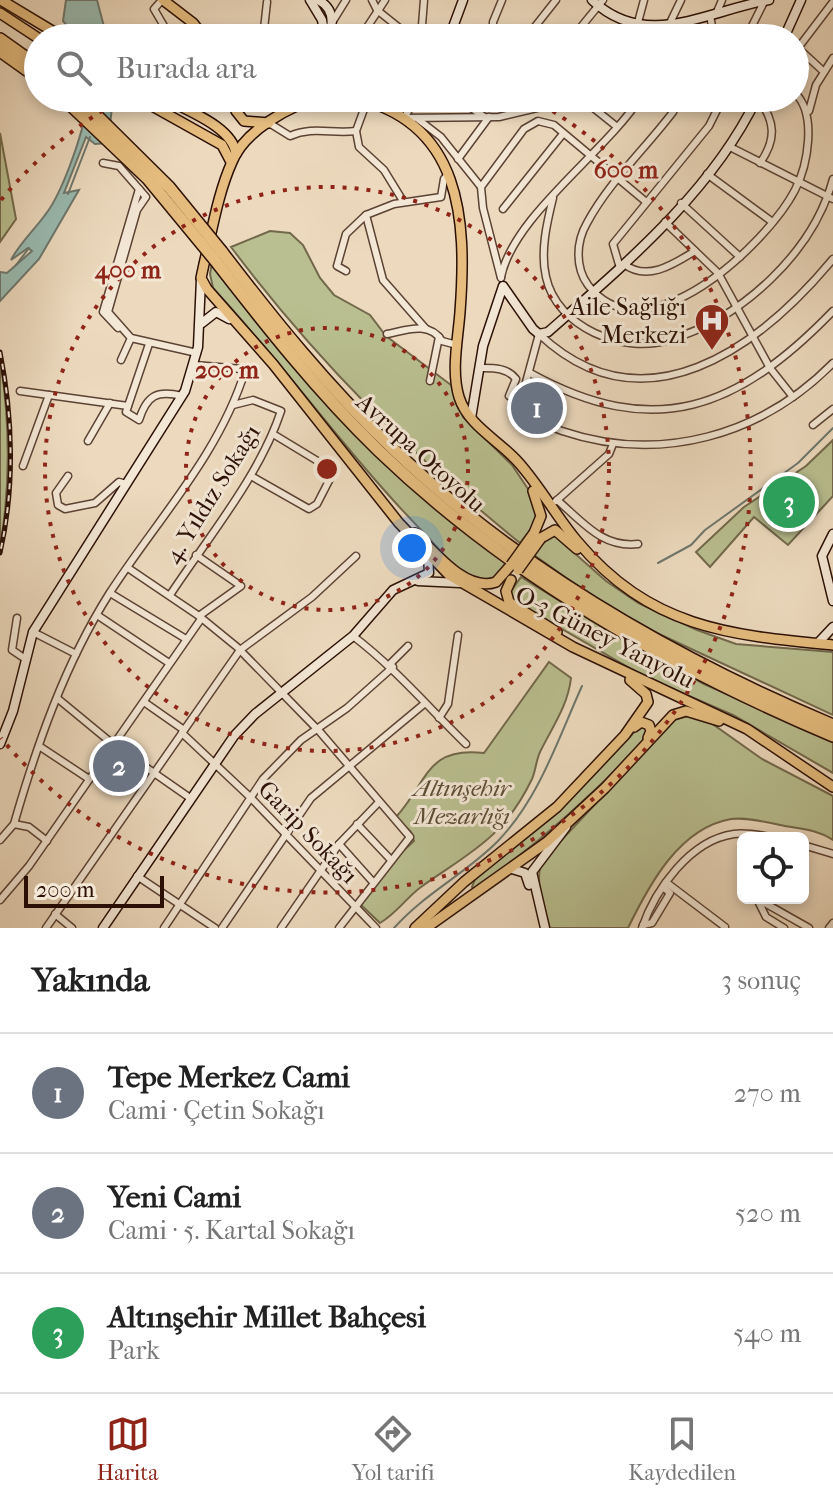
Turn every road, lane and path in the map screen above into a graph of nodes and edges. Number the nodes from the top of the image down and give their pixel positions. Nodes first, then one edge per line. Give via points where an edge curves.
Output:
1 (1, 0) edge
2 (162, 0) edge
3 (329, 0) edge
4 (346, 0) edge
5 (372, 0) edge
6 (385, 0) edge
7 (424, 0) edge
8 (463, 0) edge
9 (502, 0) edge
10 (541, 0) edge
11 (556, 0) edge
12 (644, 0) edge
13 (681, 0) edge
14 (722, 0) edge
15 (766, 0) edge
16 (801, 0) edge
17 (267, 2) edge
18 (316, 2) edge
19 (598, 2) edge
20 (833, 2) edge
21 (550, 7) junction
22 (377, 10) junction
23 (0, 13) edge
24 (714, 13) junction
25 (328, 22) joint
26 (455, 23) edge
27 (41, 24) edge
28 (163, 24) edge
29 (194, 24) edge
30 (265, 24) edge
31 (368, 24) edge
32 (394, 24) edge
33 (422, 24) edge
34 (493, 24) edge
35 (537, 24) edge
36 (582, 24) edge
37 (631, 24) edge
38 (638, 24) edge
39 (672, 24) joint
40 (714, 24) edge
41 (753, 24) edge
42 (790, 24) edge
43 (24, 29) edge
44 (809, 33) edge
45 (0, 39) edge
46 (0, 51) edge
47 (24, 56) edge
48 (833, 58) edge
49 (809, 60) edge
50 (24, 68) edge
51 (823, 71) junction
52 (78, 112) edge
53 (93, 112) edge
54 (163, 112) edge
55 (187, 112) edge
56 (237, 112) edge
57 (290, 112) edge
58 (363, 112) edge
59 (391, 112) edge
60 (408, 112) edge
61 (479, 112) edge
62 (516, 112) edge
63 (598, 112) edge
64 (628, 112) edge
65 (671, 112) edge
66 (716, 112) edge
67 (749, 112) edge
68 (766, 112) edge
69 (807, 112) edge
70 (487, 117) junction
71 (404, 118) junction
72 (809, 118) junction
73 (417, 119) junction
74 (269, 123) junction
75 (616, 126) junction
76 (356, 131) junction
77 (562, 135) junction
78 (730, 147) junction
79 (590, 156) junction
80 (234, 158) junction
81 (458, 159) junction
82 (103, 163) dead end
83 (760, 163) junction
84 (449, 173) junction
85 (707, 174) junction
86 (618, 178) junction
87 (833, 179) edge
88 (799, 181) junction
89 (481, 187) junction
90 (553, 198) junction
91 (831, 198) edge
92 (403, 201) junction
93 (645, 201) junction
94 (681, 203) junction
95 (503, 209) dead end
96 (366, 215) junction
97 (771, 221) junction
98 (665, 222) junction
99 (695, 251) junction
100 (218, 256) junction
101 (740, 257) junction
102 (833, 259) edge
103 (622, 266) junction
104 (346, 271) dead end
105 (718, 273) junction
106 (201, 278) junction
107 (502, 282) junction
108 (593, 292) junction
109 (738, 305) junction
110 (833, 311) edge
111 (567, 315) junction
112 (201, 324) junction
113 (426, 329) junction
114 (387, 334) dead end
115 (539, 334) junction
116 (249, 335) junction
117 (439, 337) junction
118 (131, 338) junction
119 (754, 339) junction
120 (149, 344) junction
121 (457, 345) junction
122 (197, 353) junction
123 (121, 360) dead end
124 (833, 363) edge
125 (195, 365) junction
126 (479, 368) junction
127 (770, 368) junction
128 (530, 373) junction
129 (430, 381) dead end
130 (240, 386) junction
131 (20, 391) dead end
132 (473, 392) junction
133 (49, 395) junction
134 (182, 396) junction
135 (793, 397) junction
136 (253, 400) junction
137 (110, 403) junction
138 (461, 403) junction
139 (233, 405) junction
140 (518, 405) junction
141 (128, 406) junction
142 (833, 409) edge
143 (474, 422) junction
144 (813, 425) dead end
145 (273, 434) junction
146 (88, 441) dead end
147 (613, 444) junction
148 (23, 466) dead end
149 (68, 476) dead end
150 (251, 476) junction
151 (126, 484) junction
152 (554, 503) junction
153 (391, 512) junction
154 (833, 534) edge
155 (538, 535) junction
156 (638, 544) dead end
157 (196, 555) junction
158 (356, 556) dead end
159 (428, 556) junction
160 (128, 568) junction
161 (514, 568) junction
162 (511, 580) junction
163 (401, 584) junction
164 (460, 584) junction
165 (630, 590) junction
166 (110, 593) junction
167 (170, 595) junction
168 (833, 601) edge
169 (97, 615) junction
170 (17, 618) dead end
171 (200, 618) junction
172 (833, 627) edge
173 (33, 632) junction
174 (458, 635) dead end
175 (353, 636) junction
176 (186, 639) junction
177 (818, 643) junction
178 (833, 645) edge
179 (408, 646) dead end
180 (573, 647) junction
181 (240, 650) junction
182 (76, 654) junction
183 (593, 657) junction
184 (24, 658) junction
185 (169, 663) junction
186 (391, 666) junction
187 (281, 692) junction
188 (57, 698) junction
189 (144, 702) junction
190 (424, 704) junction
191 (439, 718) junction
192 (4, 722) edge
193 (734, 722) junction
194 (833, 725) edge
195 (315, 728) junction
196 (183, 732) junction
197 (625, 735) junction
198 (833, 736) edge
199 (0, 744) edge
200 (466, 744) dead end
201 (114, 745) junction
202 (39, 746) junction
203 (213, 763) junction
204 (627, 764) junction
205 (352, 767) junction
206 (153, 772) junction
207 (89, 779) junction
208 (833, 785) edge
209 (250, 797) junction
210 (190, 798) junction
211 (379, 802) junction
212 (14, 824) junction
213 (357, 824) junction
214 (567, 824) junction
215 (285, 834) junction
216 (737, 834) edge
217 (0, 840) edge
218 (47, 841) junction
219 (339, 844) junction
220 (809, 847) edge
221 (501, 854) junction
222 (833, 854) edge
223 (391, 860) junction
224 (512, 869) junction
225 (319, 872) junction
226 (137, 876) junction
227 (372, 881) junction
228 (666, 886) junction
229 (0, 900) edge
230 (179, 906) junction
231 (355, 906) junction
232 (55, 914) junction
233 (833, 923) edge
234 (642, 926) edge
235 (725, 927) edge
236 (46, 928) edge
237 (72, 928) edge
238 (103, 928) edge
239 (164, 928) edge
240 (215, 928) edge
241 (222, 928) edge
242 (281, 928) edge
243 (339, 928) edge
244 (376, 928) edge
245 (415, 928) edge
246 (426, 928) edge
247 (543, 928) edge
248 (784, 928) edge
249 (809, 928) edge
250 (829, 928) edge

1 - 27 main road
2 - 28 street via 154,9
2 - 29 main road
3 - 18 street
4 - 25 street
5 - 22 street
6 - 22 street
7 - 33 street
8 - 26 main road
9 - 34 street
10 - 21 street
11 - 21 street
12 - 38 street
13 - 39 street
14 - 24 street
15 - 24 main road
15 - 41 street
16 - 42 main road
17 - 30 street
18 - 25 main road
19 - 36 street
19 - 37 main road via 616,19
20 - 44 street
21 - 35 street
22 - 31 street
22 - 32 street
23 - 43 main road
24 - 39 main road
24 - 40 street
45 - 47 highway
46 - 50 highway
48 - 51 street
49 - 51 street
51 - 72 street
52 - 100 highway, Avrupa Otoyolu, bridge via 141,171
53 - 100 highway, Avrupa Otoyolu, bridge via 159,176
54 - 80 main road via 222,145
55 - 80 main road via 227,136
56 - 74 main road via 244,121
57 - 74 main road
58 - 76 street
59 - 71 main road
60 - 71 street
61 - 70 street
62 - 70 street
63 - 75 street
64 - 75 street
65 - 86 street
66 - 93 street
67 - 78 main road
68 - 83 street via 773,138
69 - 72 street
70 - 73 street
70 - 81 street
71 - 73 street
71 - 84 main road via 437,150
72 - 88 street
73 - 81 street
74 - 76 street via 290,136 308,128 334,134
74 - 80 main road
75 - 79 street
76 - 92 street via 359,147 384,170
77 - 79 street
77 - 89 street via 547,122 524,129
77 - 95 street
78 - 83 street
78 - 85 main road
79 - 86 street
79 - 90 street
80 - 106 main road
81 - 89 street
82 - 118 street via 119,166 146,197 137,210 108,312
83 - 88 street
84 - 92 street via 441,197
84 - 121 main road via 461,235
85 - 94 main road
85 - 97 street
86 - 93 street
86 - 108 street via 586,224 579,244 581,276
87 - 91 street
88 - 91 street
88 - 97 street
89 - 107 street
90 - 107 street via 511,250
90 - 111 street via 545,241 546,279
91 - 109 street via 796,251
92 - 96 street
93 - 103 street via 613,244
94 - 98 main road
94 - 101 street
96 - 104 street via 346,234 337,266
96 - 113 street via 383,280
97 - 101 street
98 - 99 street
98 - 103 main road
99 - 103 street via 647,272
99 - 105 street
100 - 194 highway, Avrupa Otoyolu via 333,388 441,492 635,630 731,681
100 - 198 highway, Avrupa Otoyolu via 285,350 344,415 459,519 643,646
101 - 105 street
102 - 119 street
103 - 108 main road
105 - 108 street via 695,293 665,308 621,307
105 - 109 street
106 - 112 main road
106 - 116 main road
107 - 115 main road
107 - 126 main road
108 - 111 main road
109 - 111 street via 709,325 643,345 612,341
109 - 119 street
110 - 127 street
111 - 115 main road
112 - 116 main road via 210,314 222,313
112 - 122 main road
113 - 114 street
113 - 117 street
115 - 119 street via 580,366 653,380 713,363
115 - 128 street
116 - 153 main road
117 - 121 street
117 - 129 street
118 - 120 street
118 - 123 street
119 - 127 street
120 - 122 street
120 - 141 street
121 - 138 main road
122 - 125 main road
124 - 135 street
125 - 130 street via 242,369
125 - 134 main road
126 - 132 main road
126 - 140 street via 514,375 509,396
127 - 128 street via 711,399 647,411 571,395
127 - 135 street
128 - 140 street
130 - 136 street
130 - 139 street
131 - 133 street
132 - 138 main road
132 - 143 main road
133 - 137 street
133 - 148 street
134 - 141 street via 165,391 153,395 139,420 126,412
134 - 151 main road
135 - 147 street via 730,432 656,445
136 - 139 street
136 - 145 street, 4. Yıldız Sokağı via 281,411
137 - 141 street
137 - 146 street
138 - 143 main road
139 - 160 street
140 - 147 street via 559,431
142 - 144 street
143 - 152 main road
143 - 155 main road via 511,460 538,499
145 - 150 street, 4. Yıldız Sokağı
145 - 150 street via 334,471 317,504 309,509
147 - 152 street via 609,454
149 - 151 street via 56,493 58,505 65,509 95,503 119,482
150 - 157 street, 4. Yıldız Sokağı
151 - 173 main road
152 - 156 street via 597,537 613,544
152 - 165 main road via 592,558
153 - 159 main road, O-3 Güney Yanyolu
153 - 161 main road via 471,581 491,584
154 - 168 main road via 822,556
155 - 161 main road, bridge
155 - 165 main road via 560,532
157 - 167 street, 4. Yıldız Sokağı
157 - 171 street via 241,586
158 - 181 street via 312,597
159 - 163 main road via 429,573
159 - 164 main road, O-3 Güney Yanyolu
160 - 166 street
160 - 167 street
161 - 162 main road
162 - 180 main road via 500,594 503,603
162 - 183 main road via 509,602
163 - 164 main road
163 - 175 main road
164 - 180 main road, O-3 Güney Yanyolu
165 - 177 main road via 709,629
166 - 169 street
166 - 176 street
167 - 171 street
169 - 182 street
169 - 185 street
170 - 184 street via 12,650
171 - 176 street
171 - 181 street
172 - 177 main road
173 - 182 street
173 - 184 main road
174 - 191 street via 448,704
175 - 186 street
175 - 187 main road
176 - 185 street
177 - 178 main road
179 - 186 street
180 - 183 main road, O-3 Güney Yanyolu
181 - 187 street
181 - 196 street
182 - 188 street
183 - 193 main road, O-3 Güney Yanyolu
183 - 197 main road via 646,694 646,710
184 - 192 main road
185 - 189 street
186 - 190 street
186 - 195 street via 347,708
187 - 195 street
187 - 203 main road
188 - 201 street
188 - 202 street
189 - 196 street, Garip Sokağı
189 - 201 street
190 - 191 street
190 - 205 street
191 - 200 street
192 - 199 main road
193 - 204 main road via 679,712
193 - 208 main road
195 - 205 street
195 - 209 street via 280,759
196 - 203 street, Garip Sokağı
196 - 206 street
197 - 204 main road via 641,722 651,728
197 - 221 main road via 557,807
201 - 206 street
201 - 207 street
202 - 207 street
202 - 212 street
203 - 209 street, Garip Sokağı
203 - 210 main road
204 - 214 main road
205 - 211 street
205 - 215 street via 311,798
206 - 210 street
206 - 232 street
207 - 218 street
209 - 215 street, Garip Sokağı
209 - 230 street
210 - 226 main road
211 - 213 street
211 - 223 street via 411,841
212 - 217 street
212 - 218 street via 29,827
213 - 219 street
213 - 223 street
214 - 224 main road
214 - 247 main road via 532,872
215 - 225 street, Garip Sokağı
215 - 241 street
216 - 228 street via 714,839 688,857
218 - 229 street
219 - 225 street
219 - 227 street
220 - 222 street
221 - 224 main road via 470,881 470,888 478,889
221 - 245 main road
223 - 227 street
224 - 246 main road
224 - 247 main road via 525,873
225 - 231 street, Garip Sokağı
225 - 242 street
226 - 230 street
226 - 238 main road
227 - 231 street
228 - 234 street
228 - 235 street
230 - 239 street
230 - 240 street
231 - 243 street
231 - 244 street, Garip Sokağı
232 - 236 street
232 - 237 street
233 - 250 street
248 - 249 street via 766,917 759,903

